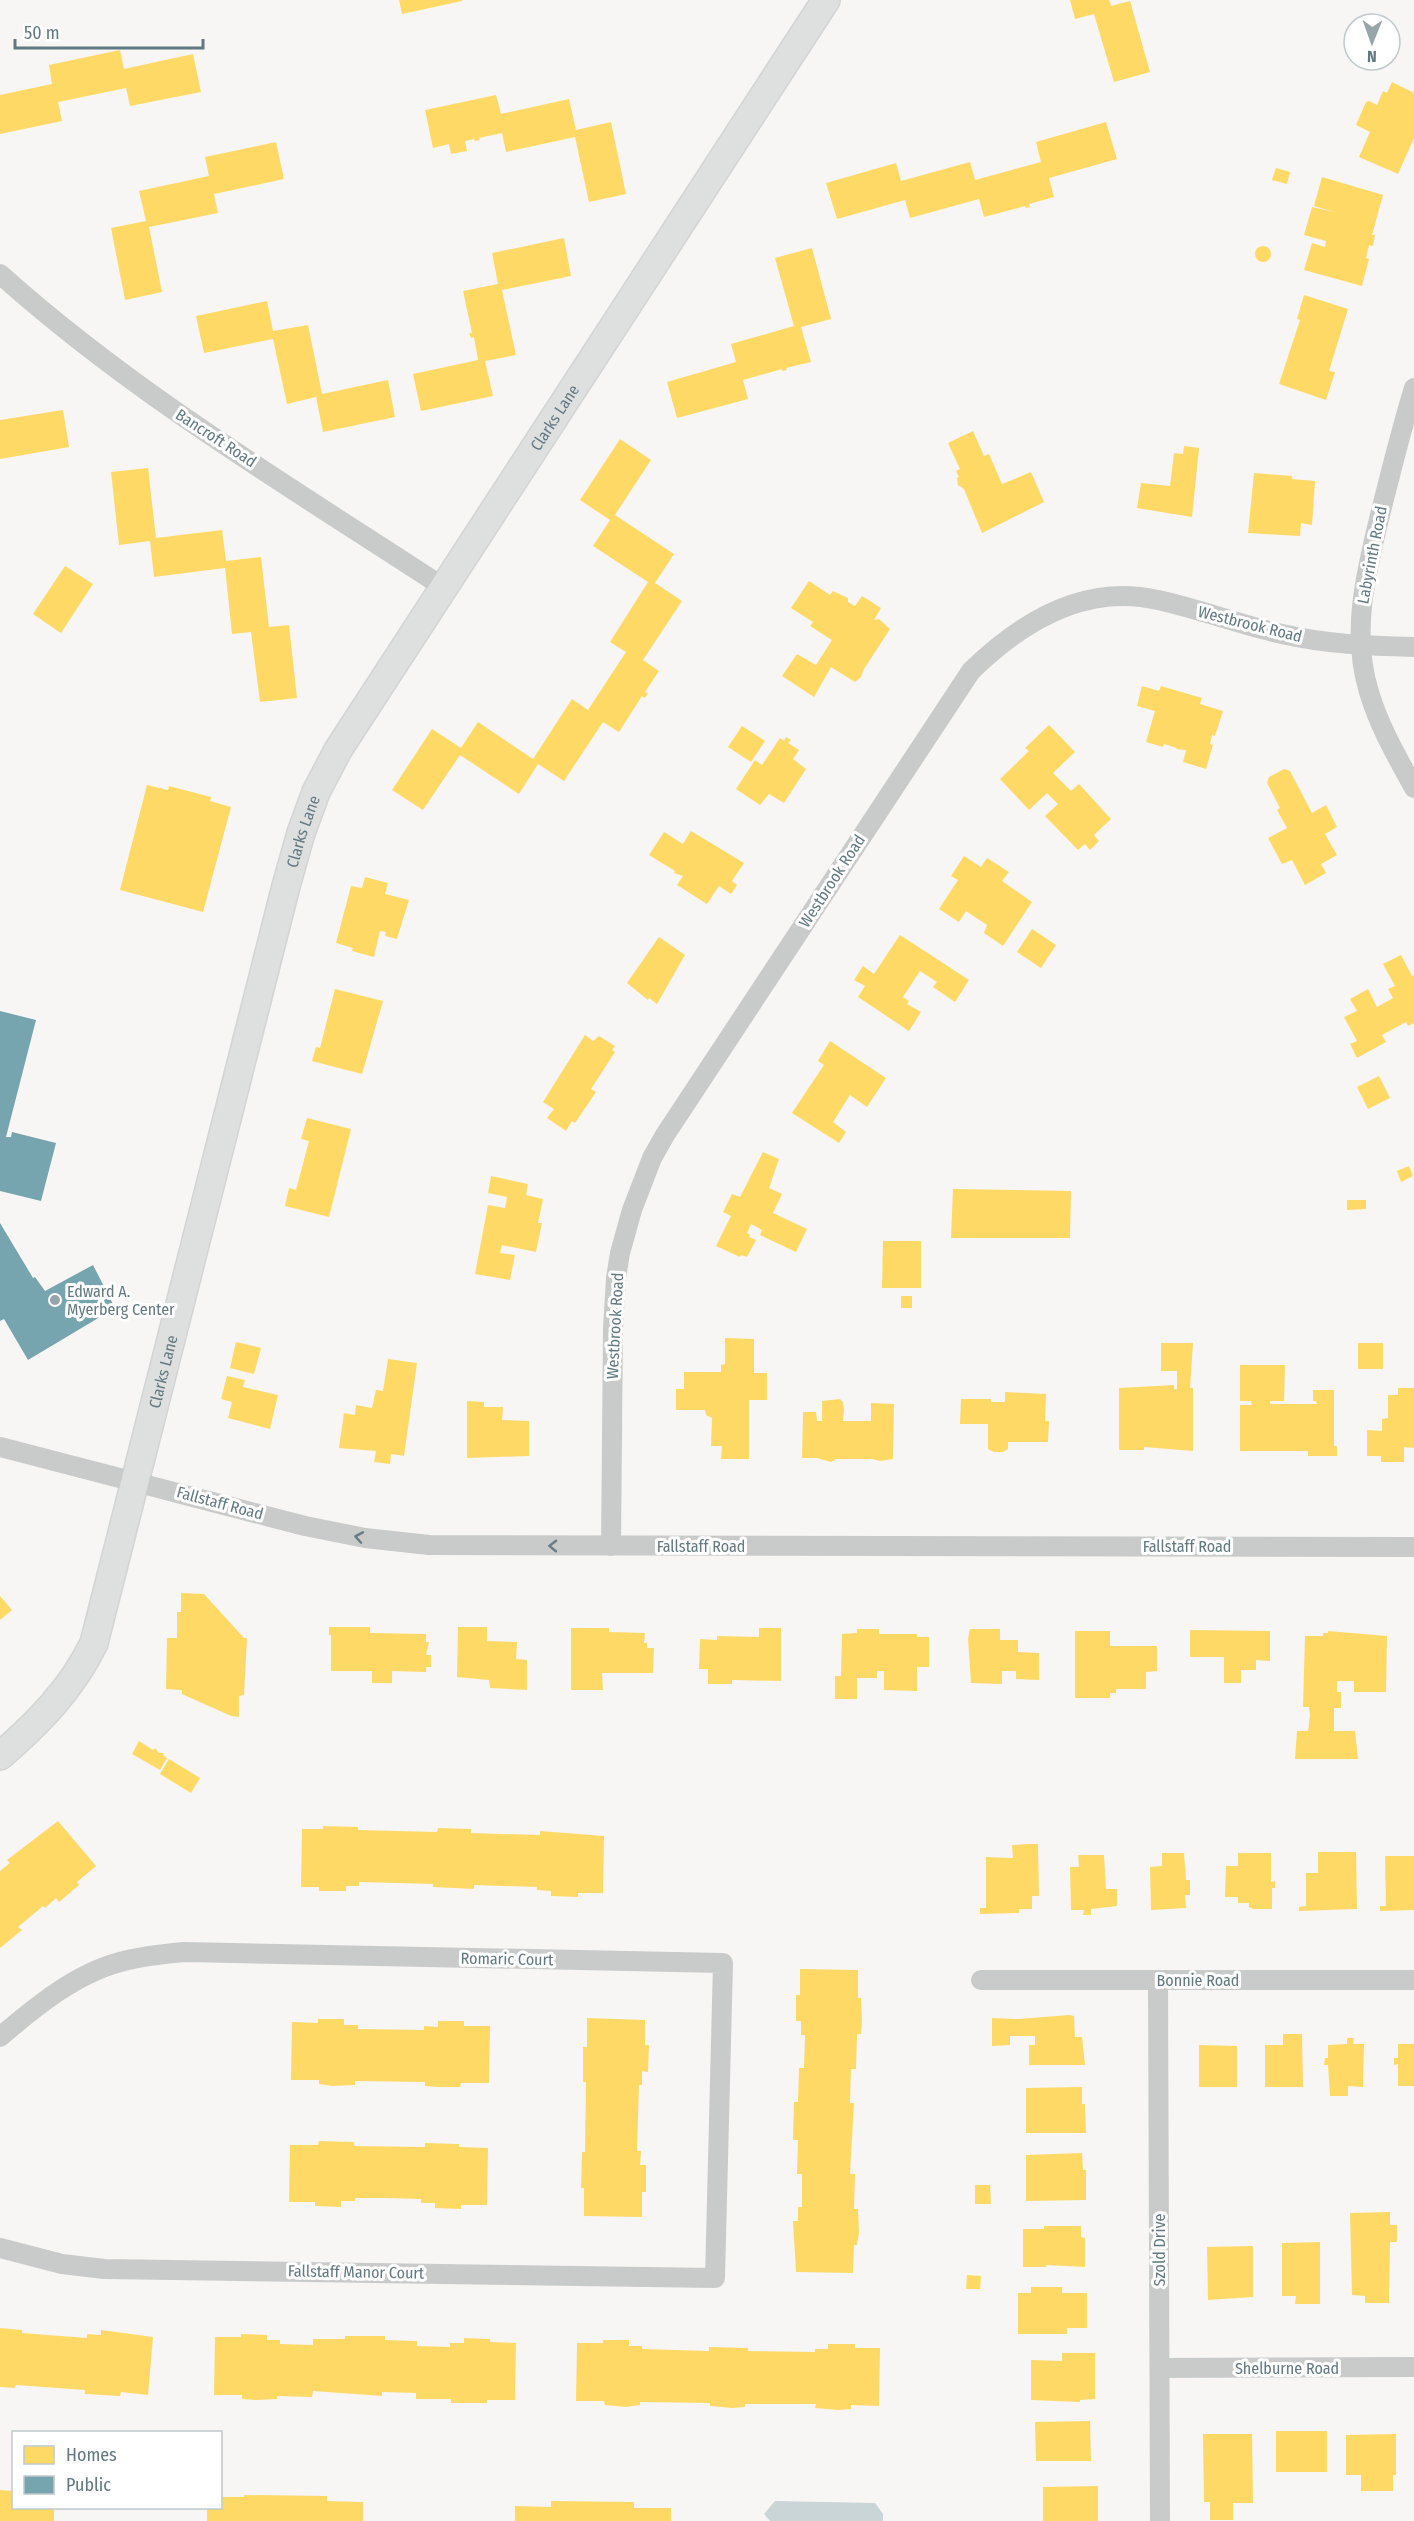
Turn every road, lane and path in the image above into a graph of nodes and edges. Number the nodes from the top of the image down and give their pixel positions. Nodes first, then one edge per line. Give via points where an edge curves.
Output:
1 (826, 0) edge
2 (0, 274) edge
3 (1414, 388) edge
4 (443, 588) junction
5 (1360, 645) junction
6 (1414, 647) edge
7 (1414, 788) edge
8 (0, 1447) edge
9 (134, 1481) junction
10 (612, 1546) junction
11 (1414, 1547) edge
12 (0, 1756) edge
13 (981, 1980) dead end
14 (1158, 1980) junction
15 (1414, 1980) edge
16 (0, 2037) edge
17 (0, 2248) edge
18 (715, 2278) joint
19 (1414, 2367) edge
20 (1160, 2368) junction
21 (1160, 2521) edge

1 - 4 street, Clarks Lane
2 - 4 street, Bancroft Road via 136,385
3 - 5 street, Labyrinth Road via 1370,554
4 - 9 street, Clarks Lane via 338,750 301,833
5 - 6 street, Westbrook Road
5 - 7 street, Labyrinth Road via 1369,692 1387,738
5 - 10 street, Westbrook Road via 1280,634 1157,599 1119,595 1054,609 996,646 971,671 665,1136 640,1186 616,1278
8 - 9 street, Fallstaff Road
10 -> 9 street, Fallstaff Road via 429,1545 365,1538
9 - 12 street, Clarks Lane via 94,1643 58,1700
10 - 11 street, Fallstaff Road
13 - 14 street, Bonnie Road
14 - 15 street, Bonnie Road
14 - 20 street, Szold Drive
16 - 18 street, Romaric Court via 32,2010 92,1973 150,1955 196,1952 723,1963
17 - 18 street, Fallstaff Manor Court via 63,2264 104,2269
19 - 20 street, Shelburne Road
20 - 21 street, Szold Drive

